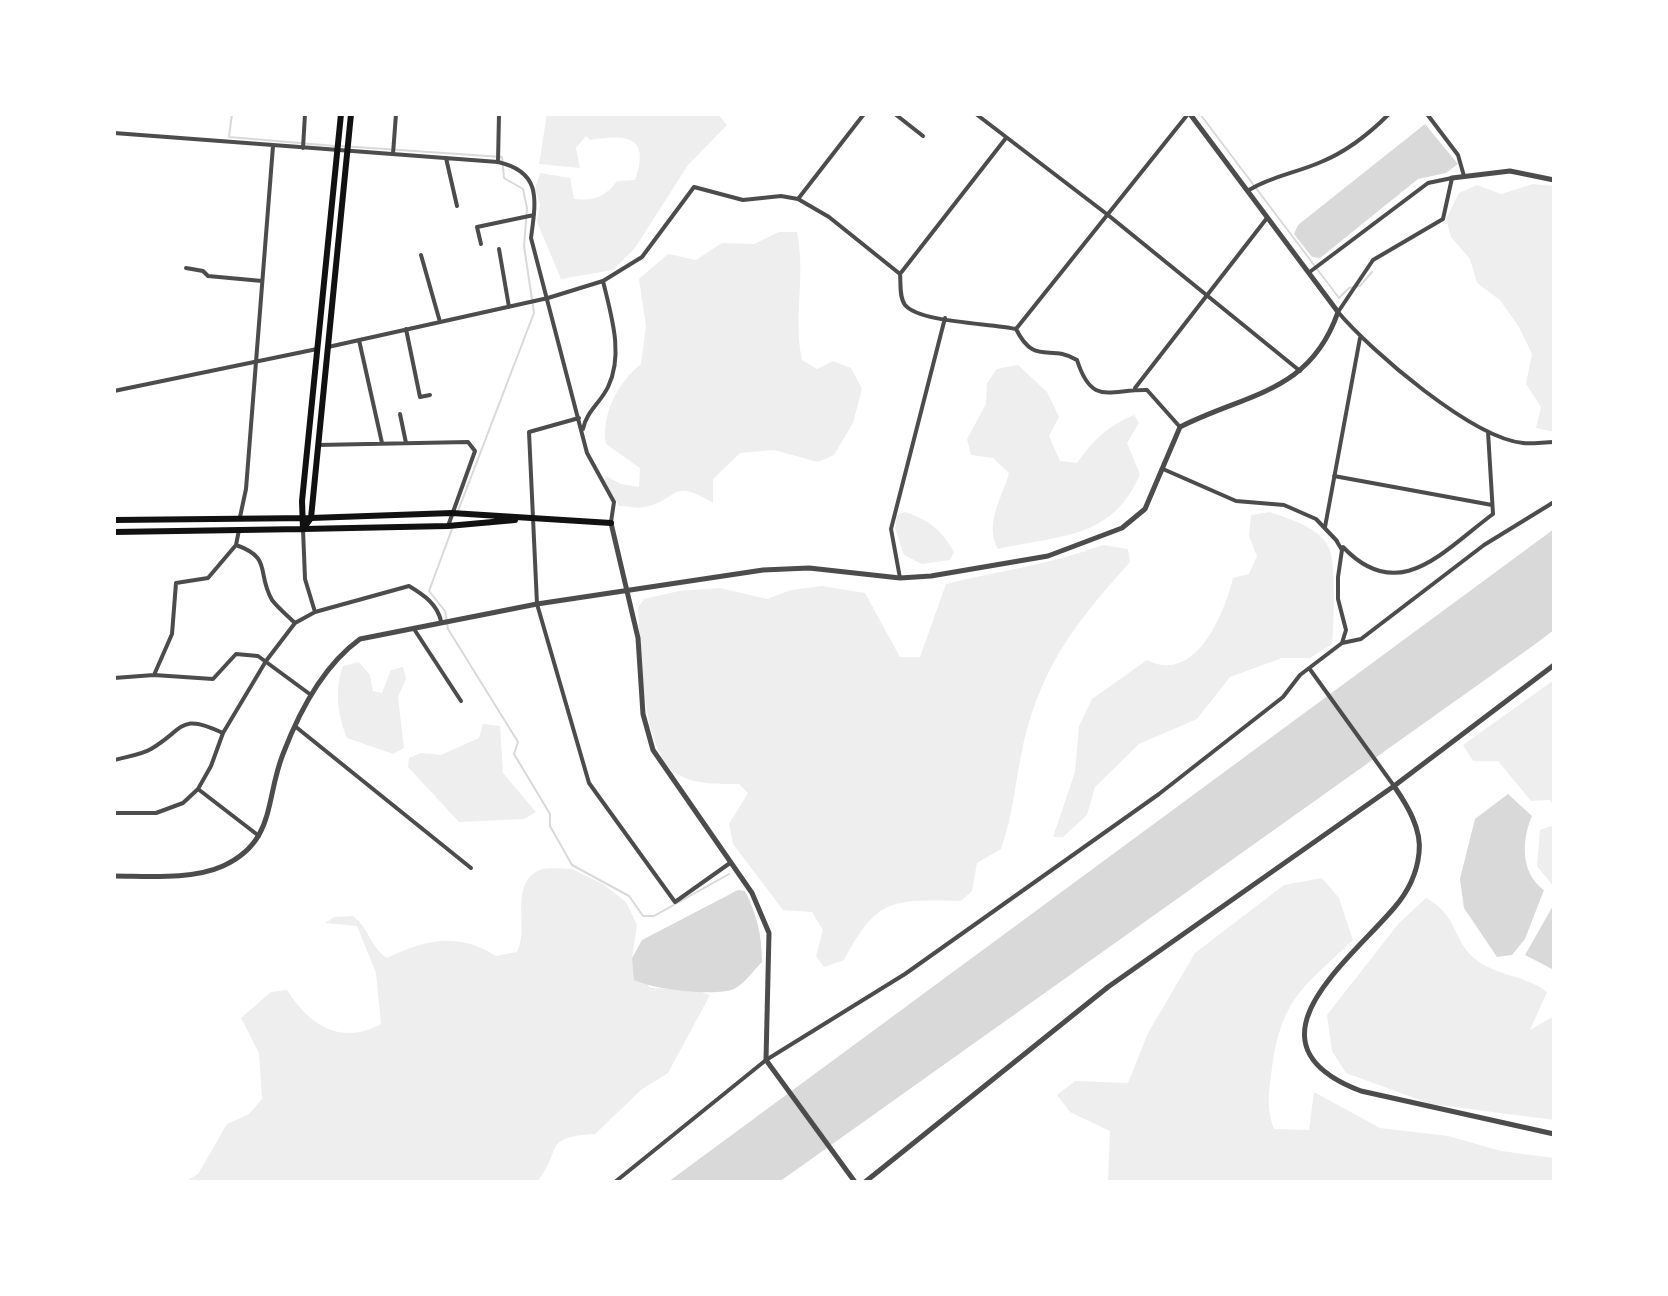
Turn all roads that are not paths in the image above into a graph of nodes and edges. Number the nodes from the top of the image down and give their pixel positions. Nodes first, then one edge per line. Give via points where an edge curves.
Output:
1 (305, 114) edge
2 (341, 114) edge
3 (351, 114) edge
4 (396, 114) edge
5 (499, 114) edge
6 (864, 114) edge
7 (895, 114) edge
8 (976, 114) edge
9 (1189, 114) edge
10 (1389, 114) edge
11 (1427, 114) edge
12 (114, 133) edge
13 (923, 136) dead end
14 (1006, 138) junction
15 (273, 146) junction
16 (303, 148) junction
17 (338, 150) junction
18 (348, 151) junction
19 (393, 154) junction
20 (446, 158) junction
21 (498, 162) junction
22 (1464, 176) junction
23 (1452, 178) junction
24 (1554, 180) edge
25 (1249, 190) junction
26 (798, 199) junction
27 (457, 206) dead end
28 (534, 215) junction
29 (1108, 215) junction
30 (1268, 216) junction
31 (481, 244) dead end
32 (499, 249) dead end
33 (421, 255) dead end
34 (186, 268) dead end
35 (1311, 271) junction
36 (900, 274) junction
37 (262, 281) junction
38 (603, 281) junction
39 (1204, 295) junction
40 (548, 298) junction
41 (509, 307) junction
42 (1338, 312) junction
43 (945, 318) junction
44 (440, 322) junction
45 (406, 329) junction
46 (1016, 329) junction
47 (1360, 338) junction
48 (359, 340) junction
49 (328, 347) junction
50 (317, 349) junction
51 (256, 361) junction
52 (1300, 372) junction
53 (1134, 389) junction
54 (114, 391) edge
55 (430, 395) dead end
56 (400, 414) dead end
57 (579, 418) junction
58 (1180, 427) junction
59 (582, 431) junction
60 (1488, 432) junction
61 (1554, 442) edge
62 (383, 443) junction
63 (406, 443) junction
64 (318, 445) junction
65 (1163, 469) junction
66 (1334, 476) junction
67 (1554, 502) edge
68 (1492, 505) junction
69 (452, 513) junction
70 (301, 518) junction
71 (311, 518) junction
72 (534, 518) junction
73 (239, 519) junction
74 (114, 520) edge
75 (611, 523) junction
76 (448, 526) junction
77 (1325, 527) junction
78 (303, 529) junction
79 (239, 530) junction
80 (114, 532) edge
81 (1336, 540) junction
82 (236, 545) junction
83 (900, 578) junction
84 (625, 589) junction
85 (537, 604) junction
86 (315, 612) junction
87 (441, 621) junction
88 (295, 623) junction
89 (413, 627) junction
90 (1342, 643) junction
91 (266, 661) junction
92 (1554, 665) edge
93 (1309, 668) junction
94 (154, 675) junction
95 (114, 678) edge
96 (313, 696) junction
97 (461, 701) dead end
98 (296, 727) junction
99 (223, 733) junction
100 (114, 760) edge
101 (1394, 786) junction
102 (198, 789) junction
103 (114, 813) edge
104 (260, 837) junction
105 (730, 863) junction
106 (471, 868) dead end
107 (114, 876) edge
108 (766, 1060) junction
109 (1554, 1134) edge
110 (615, 1182) edge
111 (855, 1182) edge
112 (865, 1182) edge

1 - 16 street
2 - 17 main road
3 - 18 main road
4 - 19 street
5 - 21 street
6 - 26 street
7 - 13 street
8 - 14 street
9 - 25 street
9 - 29 street
10 - 25 street via 1368,136 1321,162
11 - 22 street via 1458,155
12 - 15 street
14 - 29 street
14 - 36 street
15 - 16 street
15 - 37 street
16 - 17 street
17 - 18 street
17 - 50 main road
18 - 19 street
18 - 49 main road
19 - 20 street
20 - 21 street
20 - 27 street
21 - 28 street via 528,175
22 - 23 street
22 - 24 street via 1510,171
23 - 35 street via 1428,183
23 - 42 street via 1443,219 1373,260
25 - 30 street
26 - 36 street
26 - 38 street via 743,200 694,187 642,257
28 - 31 street via 477,227
28 - 40 street via 531,238
29 - 39 street
29 - 46 street
30 - 35 street
30 - 39 street
32 - 41 street
33 - 44 street
34 - 37 street via 208,276
35 - 42 street
36 - 43 street via 906,307
37 - 51 street
38 - 40 street
38 - 59 street via 616,345 612,376
39 - 52 street
39 - 53 street
40 - 41 street
40 - 57 street
41 - 44 street
42 - 47 street
42 - 52 street via 1332,330
43 - 46 street
43 - 83 street via 891,529
44 - 45 street
45 - 48 street
45 - 55 street via 420,397
46 - 53 street via 1024,346 1037,354 1068,354 1077,360 1093,389 1106,394
47 - 60 street
47 - 66 street
48 - 49 street
48 - 62 street
49 - 64 main road
50 - 51 street
50 - 70 main road
51 - 54 street
51 - 73 street
52 - 58 street via 1276,389
53 - 58 street via 1157,398
56 - 63 street
57 - 59 street
57 - 72 street via 529,432
58 - 65 street
59 - 75 street via 594,472 614,502
60 - 61 street via 1521,443
60 - 68 street
62 - 63 street
62 - 64 street
63 - 69 street via 473,446
64 - 71 main road
65 - 77 street via 1236,501 1284,505
65 - 83 street via 1145,509 1122,528 1048,556
66 - 68 street
66 - 77 street
67 - 90 street via 1484,545 1361,639
68 - 81 street via 1493,514 1418,570 1373,571
69 - 71 main road
69 - 72 main road
69 - 76 street
70 - 71 main road
70 - 73 main road
70 - 78 main road
71 - 78 main road
72 - 75 main road
72 - 76 main road
72 - 85 street
73 - 74 main road
75 - 84 street
76 - 78 main road
77 - 81 street
78 - 79 main road
78 - 86 street via 305,579
79 - 80 main road
79 - 82 street
81 - 90 street via 1342,550
82 - 88 street via 255,552 274,602
82 - 94 street via 208,578 176,583 172,634
83 - 84 street via 809,568
84 - 85 street
84 - 105 street via 638,638 643,714 653,750
85 - 87 street
85 - 105 street via 589,783 667,896 675,902
86 - 87 street via 409,586 424,594
86 - 88 street
87 - 89 street
88 - 91 street
89 - 96 street via 360,639 339,654
89 - 97 street
90 - 93 street
91 - 94 street via 236,654 213,679 203,681
91 - 96 street
91 - 99 street
92 - 101 street
93 - 101 street
93 - 108 street via 1283,697 1159,794 905,974
94 - 95 street
96 - 98 street
98 - 104 street via 282,755
98 - 106 street
99 - 100 street via 201,722 176,727 150,750
99 - 102 street
101 - 109 street via 1417,833 1416,869 1396,906 1326,980 1313,1001 1305,1020 1311,1057 1333,1080 1361,1091
101 - 112 street via 1108,987
102 - 103 street via 183,803 156,813
102 - 104 street
104 - 107 street via 221,868
105 - 108 street via 752,893 769,933
108 - 110 street
108 - 111 street

